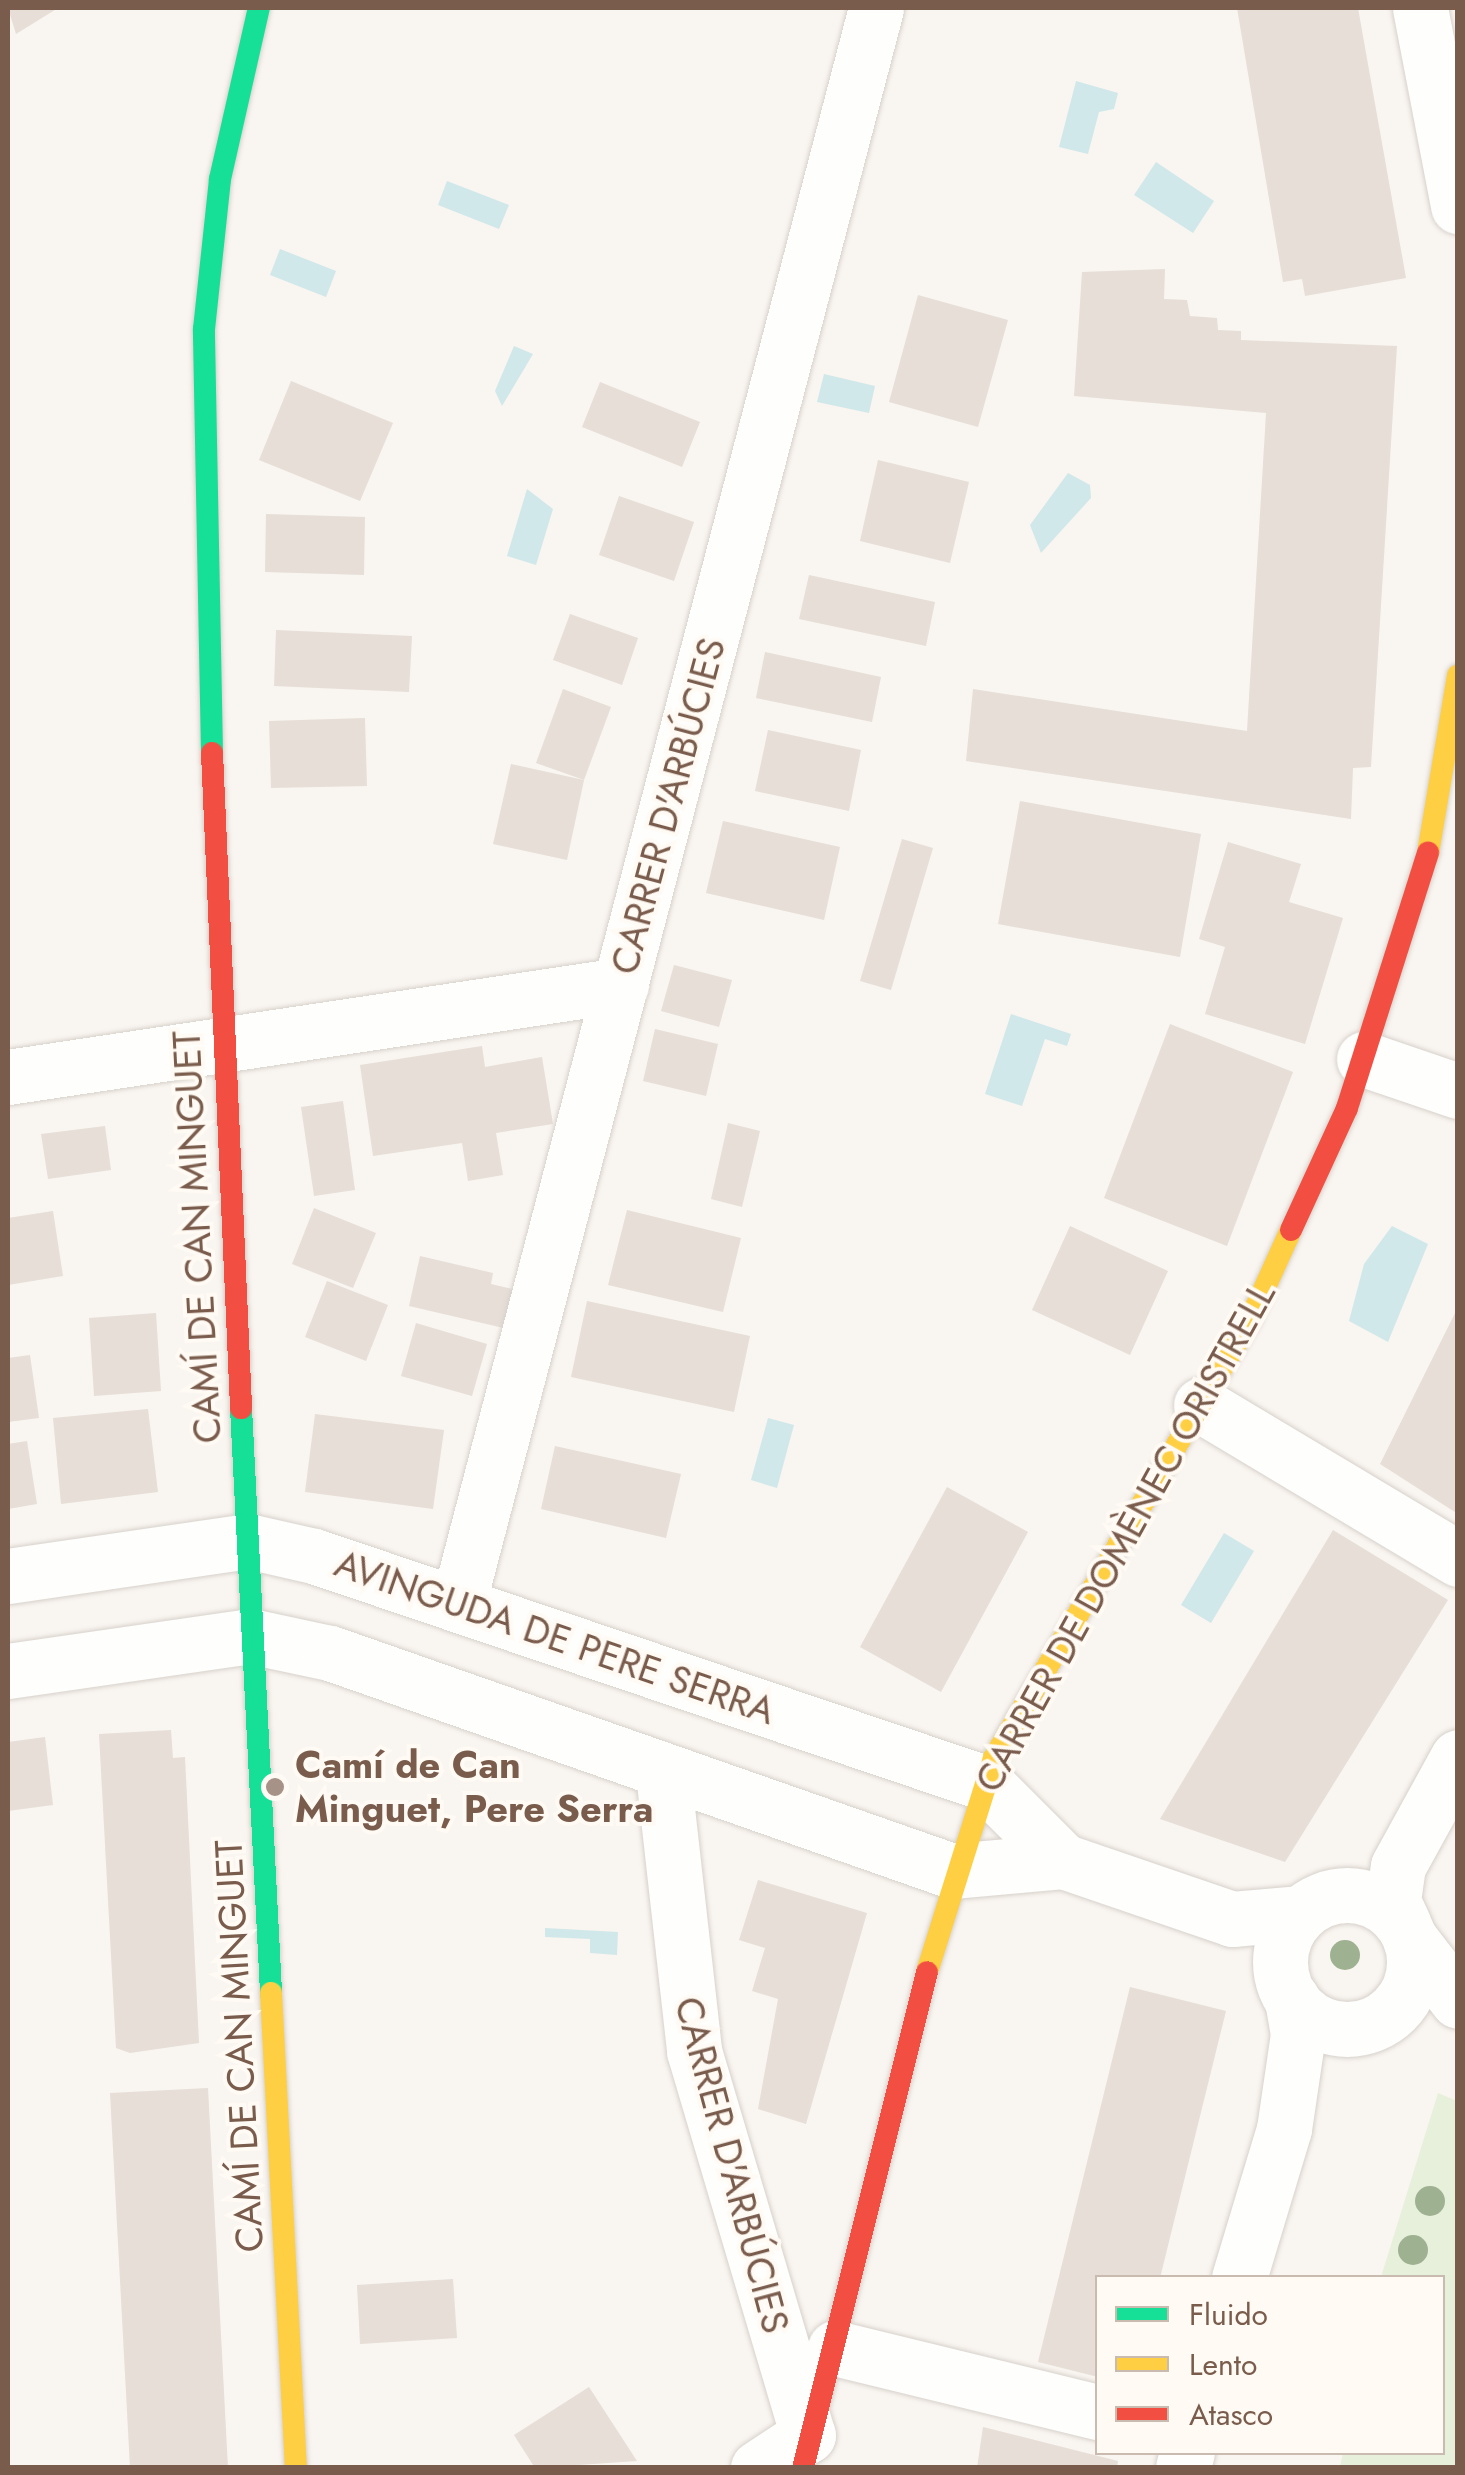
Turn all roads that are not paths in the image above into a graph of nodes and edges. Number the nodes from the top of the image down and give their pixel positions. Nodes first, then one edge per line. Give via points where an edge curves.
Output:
1 (259, 8) edge
2 (876, 8) edge
3 (1420, 8) edge
4 (1458, 206) edge
5 (1458, 676) edge
6 (1457, 685) edge
7 (621, 985) junction
8 (222, 1044) junction
9 (1364, 1059) junction
10 (8, 1076) edge
11 (1458, 1091) edge
12 (1201, 1404) junction
13 (248, 1542) junction
14 (1458, 1559) edge
15 (8, 1576) edge
16 (458, 1604) junction
17 (250, 1636) junction
18 (8, 1671) edge
19 (1458, 1757) edge
20 (663, 1773) junction
21 (985, 1784) junction
22 (1410, 1832) junction
23 (1063, 1861) junction
24 (952, 1871) junction
25 (1307, 1907) junction
26 (1232, 1919) junction
27 (1407, 1932) junction
28 (1287, 1990) junction
29 (1458, 2000) edge
30 (1458, 2009) edge
31 (1378, 2021) junction
32 (1284, 2129) junction
33 (1240, 2275) edge
34 (835, 2348) junction
35 (1095, 2411) edge
36 (805, 2451) edge
37 (296, 2468) edge
38 (758, 2468) edge

1 - 8 street, CAMÍ DE CAN MINGUET via 220,180 204,330
2 - 7 street, CARRER D'ARBÚCIES
3 - 4 street
5 - 6 street, CARRER DE DOMÈNEC ORISTRELL
6 - 9 street, CARRER DE DOMÈNEC ORISTRELL via 1448,776
7 - 8 street
7 - 16 street, CARRER D'ARBÚCIES
8 - 10 street
8 - 13 street, CAMÍ DE CAN MINGUET
9 - 11 street
9 - 12 street, CARRER DE DOMÈNEC ORISTRELL via 1252,1318
12 - 14 street
12 - 21 street, CARRER DE DOMÈNEC ORISTRELL
13 - 15 street, AVINGUDA DE PERE SERRA
13 - 16 street, AVINGUDA DE PERE SERRA
13 - 17 street, CAMÍ DE CAN MINGUET
16 - 21 street, AVINGUDA DE PERE SERRA
17 - 18 street, AVINGUDA DE PERE SERRA
17 - 20 street, AVINGUDA DE PERE SERRA via 330,1654
17 - 37 street, CAMÍ DE CAN MINGUET
19 - 22 street
20 - 24 street, AVINGUDA DE PERE SERRA
20 - 36 street, CARRER D'ARBÚCIES via 694,2050
21 - 23 street, AVINGUDA DE PERE SERRA
21 - 24 street, CARRER DE DOMÈNEC ORISTRELL
22 - 25 street
22 - 27 street via 1393,1882
23 - 24 street, AVINGUDA DE PERE SERRA
23 - 26 street, AVINGUDA DE PERE SERRA
24 - 34 street, CARRER DE DOMÈNEC ORISTRELL
25 - 26 street, AVINGUDA DE PERE SERRA
25 - 27 street via 1358,1894
25 - 28 street via 1282,1945
26 - 28 street
27 - 29 street
27 - 31 street via 1412,1978
28 - 31 street via 1326,2026
28 - 32 street via 1298,2034
30 - 31 street
31 - 32 street via 1315,2079
32 - 33 street
34 - 35 street
34 - 36 street, CARRER DE DOMÈNEC ORISTRELL
36 - 38 street

